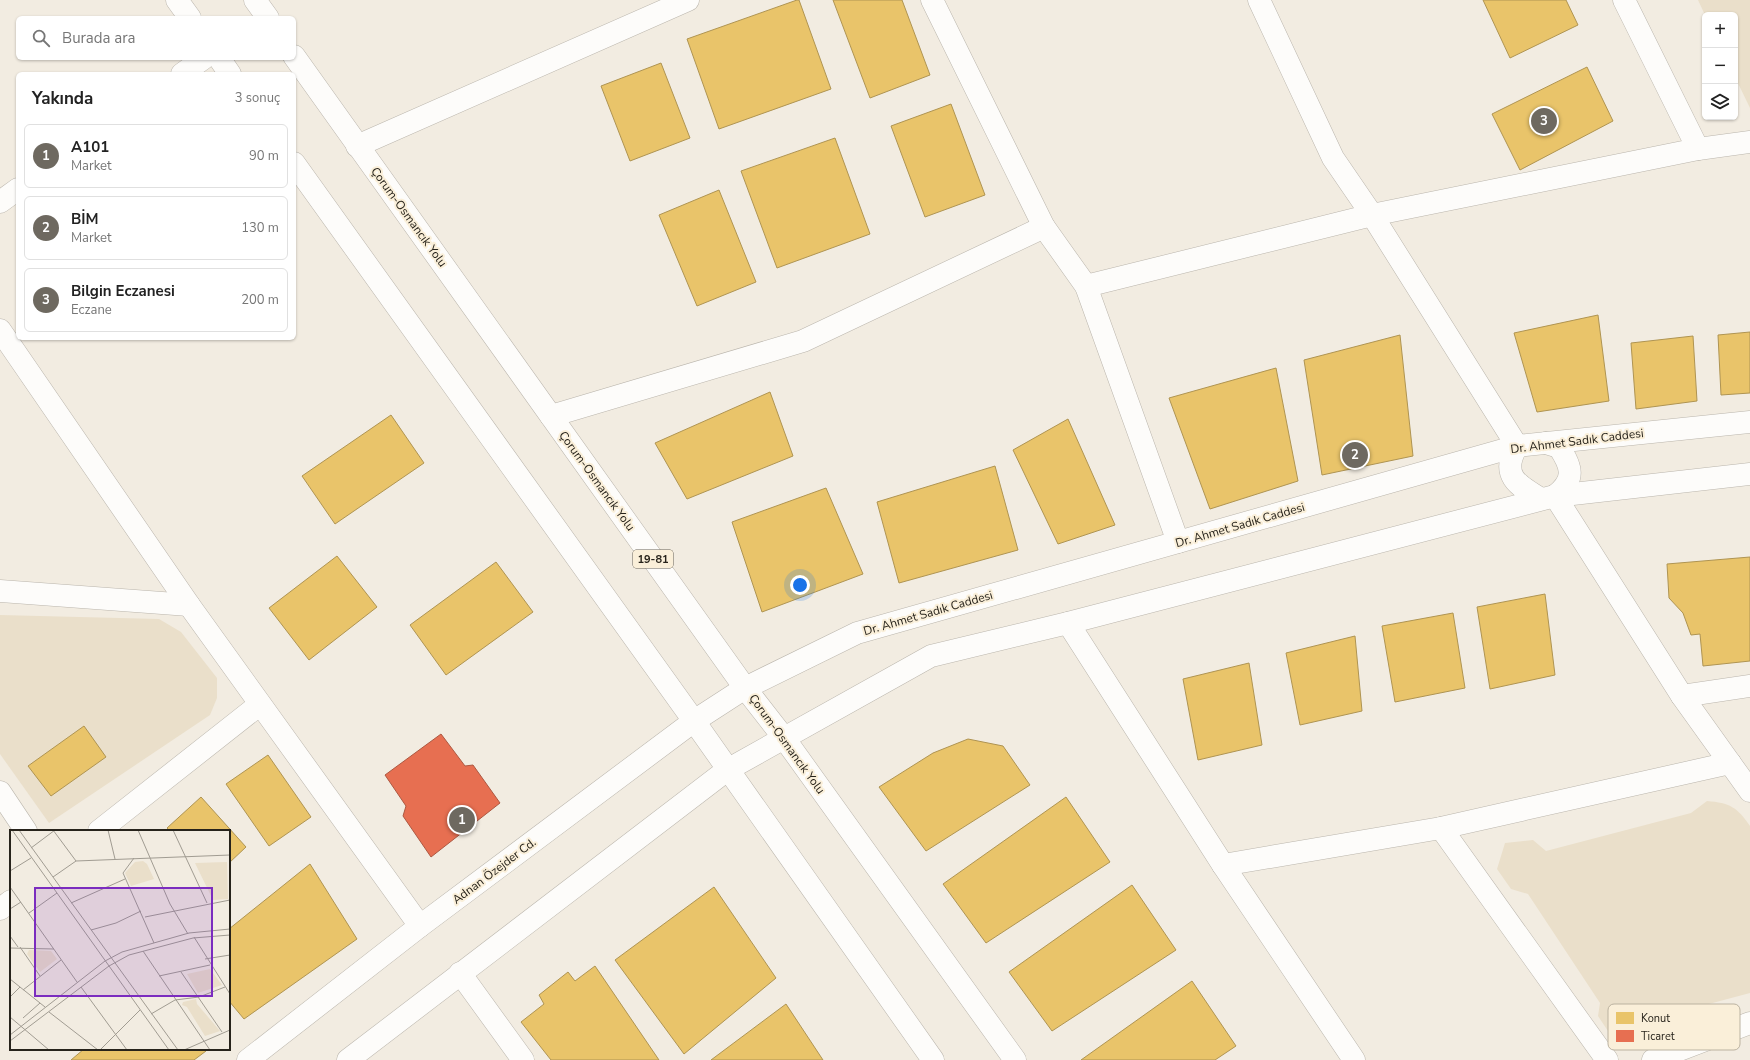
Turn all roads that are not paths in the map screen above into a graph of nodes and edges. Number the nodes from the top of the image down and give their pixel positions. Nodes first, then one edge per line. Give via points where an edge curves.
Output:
1 (177, 0) edge
2 (255, 0) edge
3 (688, 0) edge
4 (932, 0) edge
5 (1259, 0) edge
6 (1624, 0) edge
7 (189, 16) edge
8 (267, 16) edge
9 (296, 59) edge
10 (201, 60) edge
11 (220, 60) edge
12 (185, 72) edge
13 (229, 72) edge
14 (1750, 142) edge
15 (357, 146) junction
16 (1698, 149) junction
17 (296, 166) edge
18 (16, 190) edge
19 (0, 202) edge
20 (1372, 215) junction
21 (1044, 227) junction
22 (1086, 286) junction
23 (0, 330) edge
24 (552, 416) junction
25 (1750, 422) edge
26 (1546, 443) junction
27 (1517, 446) junction
28 (1750, 474) edge
29 (1548, 498) junction
30 (1178, 542) junction
31 (0, 592) edge
32 (189, 605) junction
33 (1068, 623) junction
34 (1750, 686) edge
35 (745, 688) junction
36 (1682, 696) junction
37 (259, 705) junction
38 (694, 721) junction
39 (784, 738) junction
40 (1730, 763) junction
41 (727, 770) junction
42 (0, 792) edge
43 (1750, 792) edge
44 (1441, 828) junction
45 (25, 830) edge
46 (100, 830) edge
47 (1222, 865) junction
48 (10, 902) edge
49 (0, 909) edge
50 (420, 926) junction
51 (460, 973) junction
52 (1750, 1023) edge
53 (1740, 1027) edge
54 (1679, 1050) edge
55 (248, 1060) edge
56 (348, 1060) edge
57 (523, 1060) edge
58 (933, 1060) edge
59 (1015, 1060) edge
60 (1354, 1060) edge
61 (1607, 1060) edge
62 (1653, 1060) edge

1 - 7 main road
2 - 8 main road
3 - 15 main road
4 - 21 main road
5 - 20 main road via 1333,158
6 - 16 main road
9 - 15 main road, Çorum-Osmancık Yolu / 19-81
10 - 12 main road
11 - 13 main road
14 - 16 main road
15 - 24 main road, Çorum-Osmancık Yolu / 19-81
16 - 20 main road
17 - 38 main road
18 - 19 main road
20 - 22 main road
20 - 27 main road
21 - 22 main road
21 - 24 main road via 803,341
22 - 30 main road
23 - 32 main road
24 - 35 main road, Çorum-Osmancık Yolu / 19-81
25 - 26 main road, Dr. Ahmet Sadık Caddesi
26 - 27 main road, Dr. Ahmet Sadık Caddesi
26 - 29 main road via 1559,447 1570,465 1570,478 1564,489
27 - 29 main road via 1512,454 1510,474 1516,483
27 - 30 main road, Dr. Ahmet Sadık Caddesi
28 - 29 main road
29 - 33 main road
29 - 36 main road
30 - 35 main road, Dr. Ahmet Sadık Caddesi via 857,633
31 - 32 main road
32 - 37 main road
33 - 39 main road via 930,656
33 - 47 main road
34 - 36 main road
35 - 38 main road, Adnan Özejder Cd.
35 - 39 main road, Çorum-Osmancık Yolu / 19-81
36 - 40 main road
37 - 46 main road
37 - 50 main road
38 - 41 main road
38 - 50 main road, Adnan Özejder Cd.
39 - 41 main road
39 - 59 main road, Çorum-Osmancık Yolu / 19-81
40 - 43 main road
40 - 44 main road
41 - 51 main road
41 - 58 main road
42 - 45 main road
44 - 47 main road
44 - 61 main road
47 - 60 main road
48 - 49 main road
50 - 55 main road, Adnan Özejder Cd.
51 - 56 main road
51 - 57 main road
52 - 53 main road
54 - 62 main road

